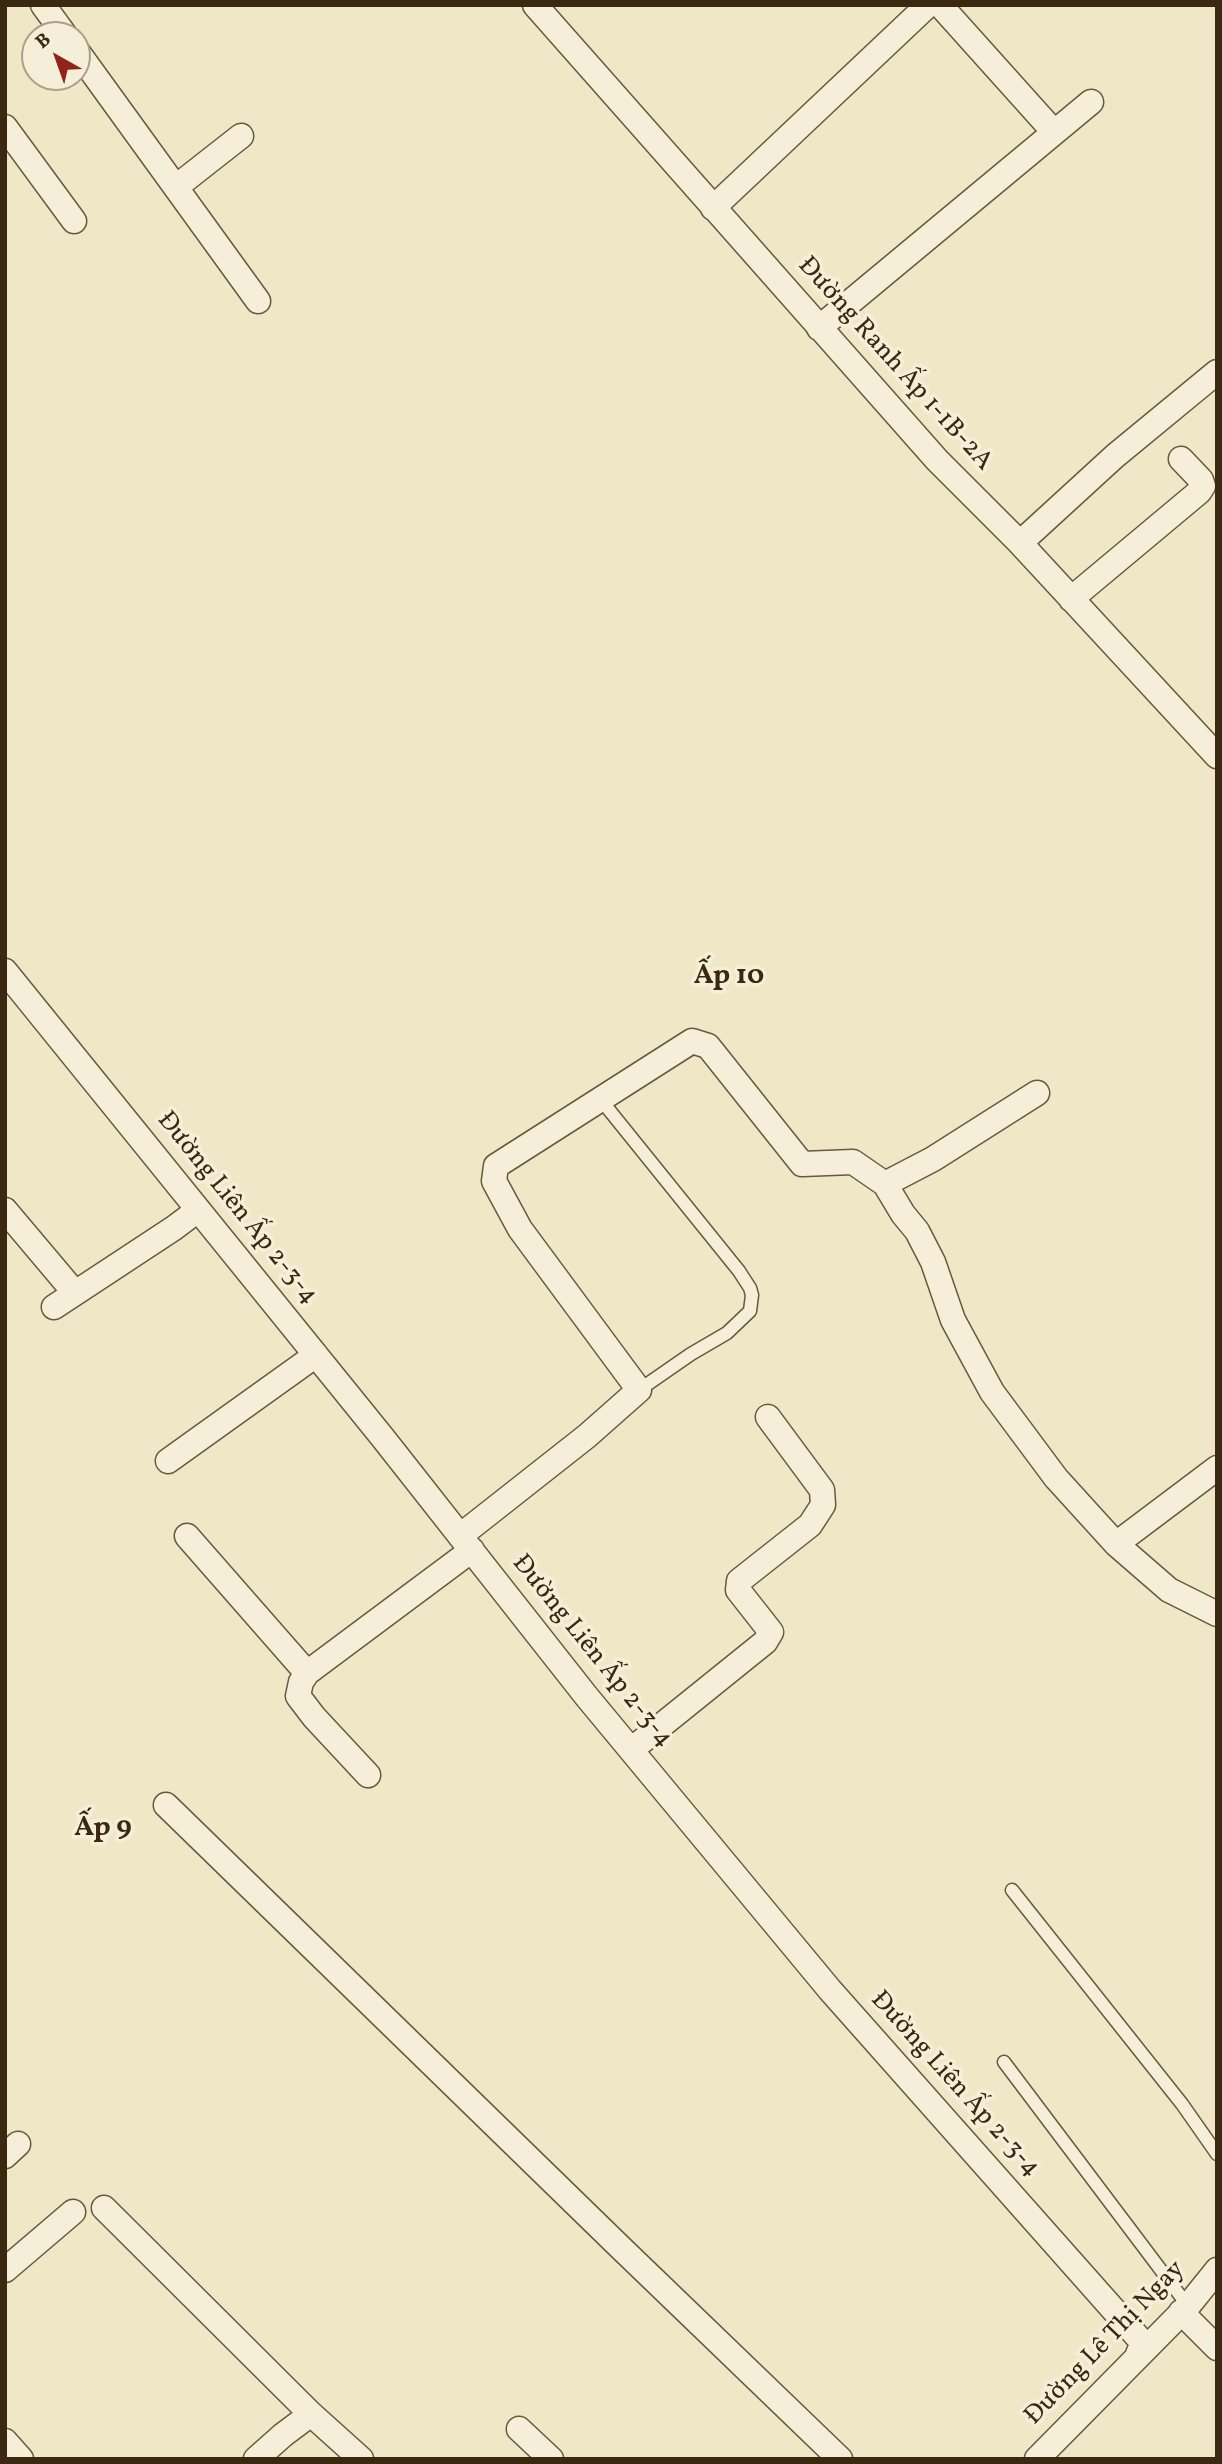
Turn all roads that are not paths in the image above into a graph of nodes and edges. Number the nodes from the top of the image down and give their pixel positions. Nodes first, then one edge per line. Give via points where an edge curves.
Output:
1 (43, 5) edge
2 (535, 5) edge
3 (928, 5) edge
4 (940, 5) edge
5 (55, 21) edge
6 (91, 70) edge
7 (1091, 102) dead end
8 (5, 127) edge
9 (1054, 132) junction
10 (242, 136) dead end
11 (176, 187) junction
12 (713, 208) junction
13 (74, 221) dead end
14 (258, 301) dead end
15 (819, 328) junction
16 (1217, 372) edge
17 (1181, 459) dead end
18 (1020, 543) junction
19 (1071, 599) junction
20 (1217, 757) edge
21 (5, 971) edge
22 (1037, 1093) dead end
23 (601, 1100) junction
24 (885, 1184) junction
25 (5, 1210) edge
26 (198, 1210) junction
27 (75, 1293) junction
28 (54, 1307) dead end
29 (316, 1355) junction
30 (639, 1391) junction
31 (768, 1417) dead end
32 (168, 1461) dead end
33 (1217, 1468) edge
34 (187, 1536) dead end
35 (466, 1543) junction
36 (1116, 1544) junction
37 (1217, 1614) edge
38 (307, 1673) junction
39 (631, 1750) junction
40 (369, 1775) dead end
41 (166, 1805) dead end
42 (1012, 1890) dead end
43 (1004, 2062) dead end
44 (1217, 2154) edge
45 (104, 2208) dead end
46 (73, 2212) dead end
47 (5, 2270) edge
48 (1217, 2270) edge
49 (1184, 2309) junction
50 (1217, 2348) edge
51 (1138, 2354) junction
52 (311, 2414) junction
53 (519, 2429) dead end
54 (5, 2441) edge
55 (22, 2459) edge
56 (256, 2459) edge
57 (361, 2459) edge
58 (551, 2459) edge
59 (840, 2459) edge
60 (1037, 2459) edge

1 - 5 street
2 - 12 street, Đường Ranh Ấp 1-1B-2A
3 - 12 street
4 - 9 street
6 - 11 street
7 - 9 street
8 - 13 street
9 - 15 street
10 - 11 street
11 - 14 street
12 - 15 street, Đường Ranh Ấp 1-1B-2A
15 - 18 street, Đường Ranh Ấp 1-1B-2A via 937,460
16 - 18 street
17 - 19 street via 1201,480 1199,492
18 - 19 street, Đường Ranh Ấp 1-1B-2A
19 - 20 street, Đường Ranh Ấp 1-1B-2A
21 - 26 street, Đường Liên Ấp 2-3-4
22 - 24 street
23 - 24 street via 692,1041 708,1046 802,1164 853,1162
23 - 30 street via 505,1159 496,1167 494,1181 520,1229
23 - 30 lane via 739,1271 752,1295 750,1311 727,1333
24 - 36 street via 918,1231 953,1320 992,1392 1056,1478
25 - 27 street
26 - 27 street
26 - 29 street, Đường Liên Ấp 2-3-4
27 - 28 street
29 - 32 street
29 - 35 street, Đường Liên Ấp 2-3-4
30 - 35 street
31 - 39 street via 822,1490 823,1505 810,1525 739,1581 738,1590 771,1632 765,1642
33 - 36 street
34 - 38 street
35 - 38 street
35 - 39 street, Đường Liên Ấp 2-3-4
36 - 37 street via 1169,1590
38 - 40 street via 298,1696
39 - 51 street, Đường Liên Ấp 2-3-4 via 832,1993 1143,2343
41 - 59 street
42 - 44 lane
43 - 49 lane
45 - 52 street
46 - 47 street
48 - 49 street, Đường Lê Thị Ngay
49 - 50 street
49 - 51 street, Đường Lê Thị Ngay
51 - 60 street, Đường Lê Thị Ngay
52 - 56 street
52 - 57 street
53 - 58 street
54 - 55 street

